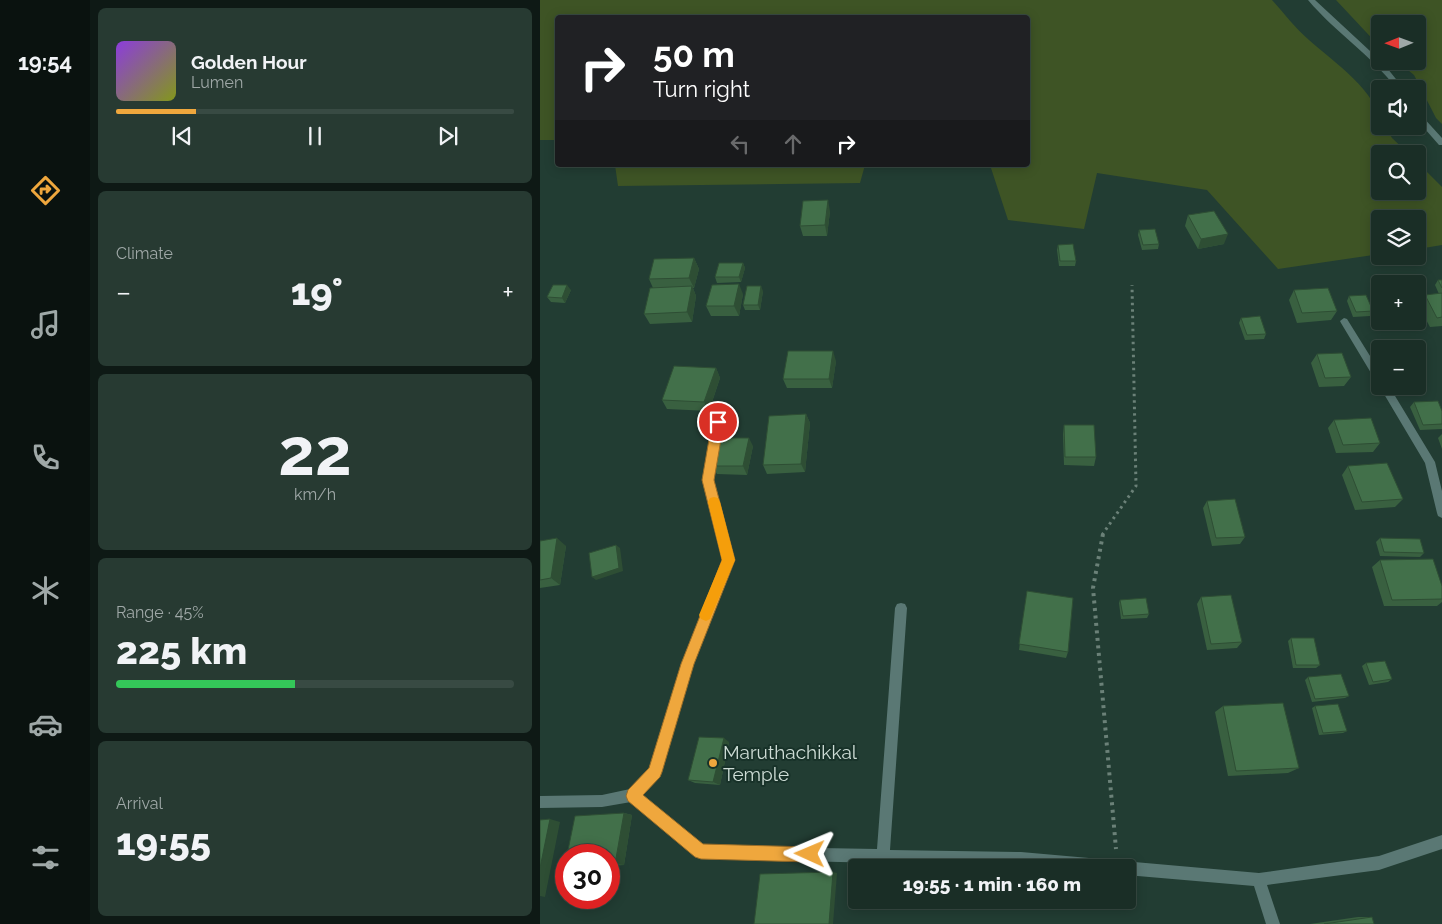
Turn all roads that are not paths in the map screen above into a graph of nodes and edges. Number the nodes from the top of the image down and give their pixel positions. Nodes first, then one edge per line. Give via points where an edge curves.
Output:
1 (1311, 0) edge
2 (1395, 80) edge
3 (1426, 128) edge
4 (1442, 143) edge
5 (1344, 321) dead end
6 (1371, 365) edge
7 (1389, 395) edge
8 (718, 422) dead end
9 (1430, 462) junction
10 (1442, 477) edge
11 (1442, 513) edge
12 (901, 608) dead end
13 (633, 796) junction
14 (540, 802) edge
15 (1442, 842) edge
16 (883, 856) junction
17 (1022, 859) edge
18 (1136, 869) edge
19 (1259, 880) junction
20 (1273, 924) edge

1 - 2 street
3 - 4 street
5 - 6 street
7 - 9 street
8 - 13 street via 708,480 728,560 687,664 655,772
9 - 10 street
9 - 11 street
12 - 16 street
13 - 14 street via 602,801
13 - 16 street via 701,852
15 - 19 street via 1379,863
16 - 17 street
18 - 19 street
19 - 20 street

